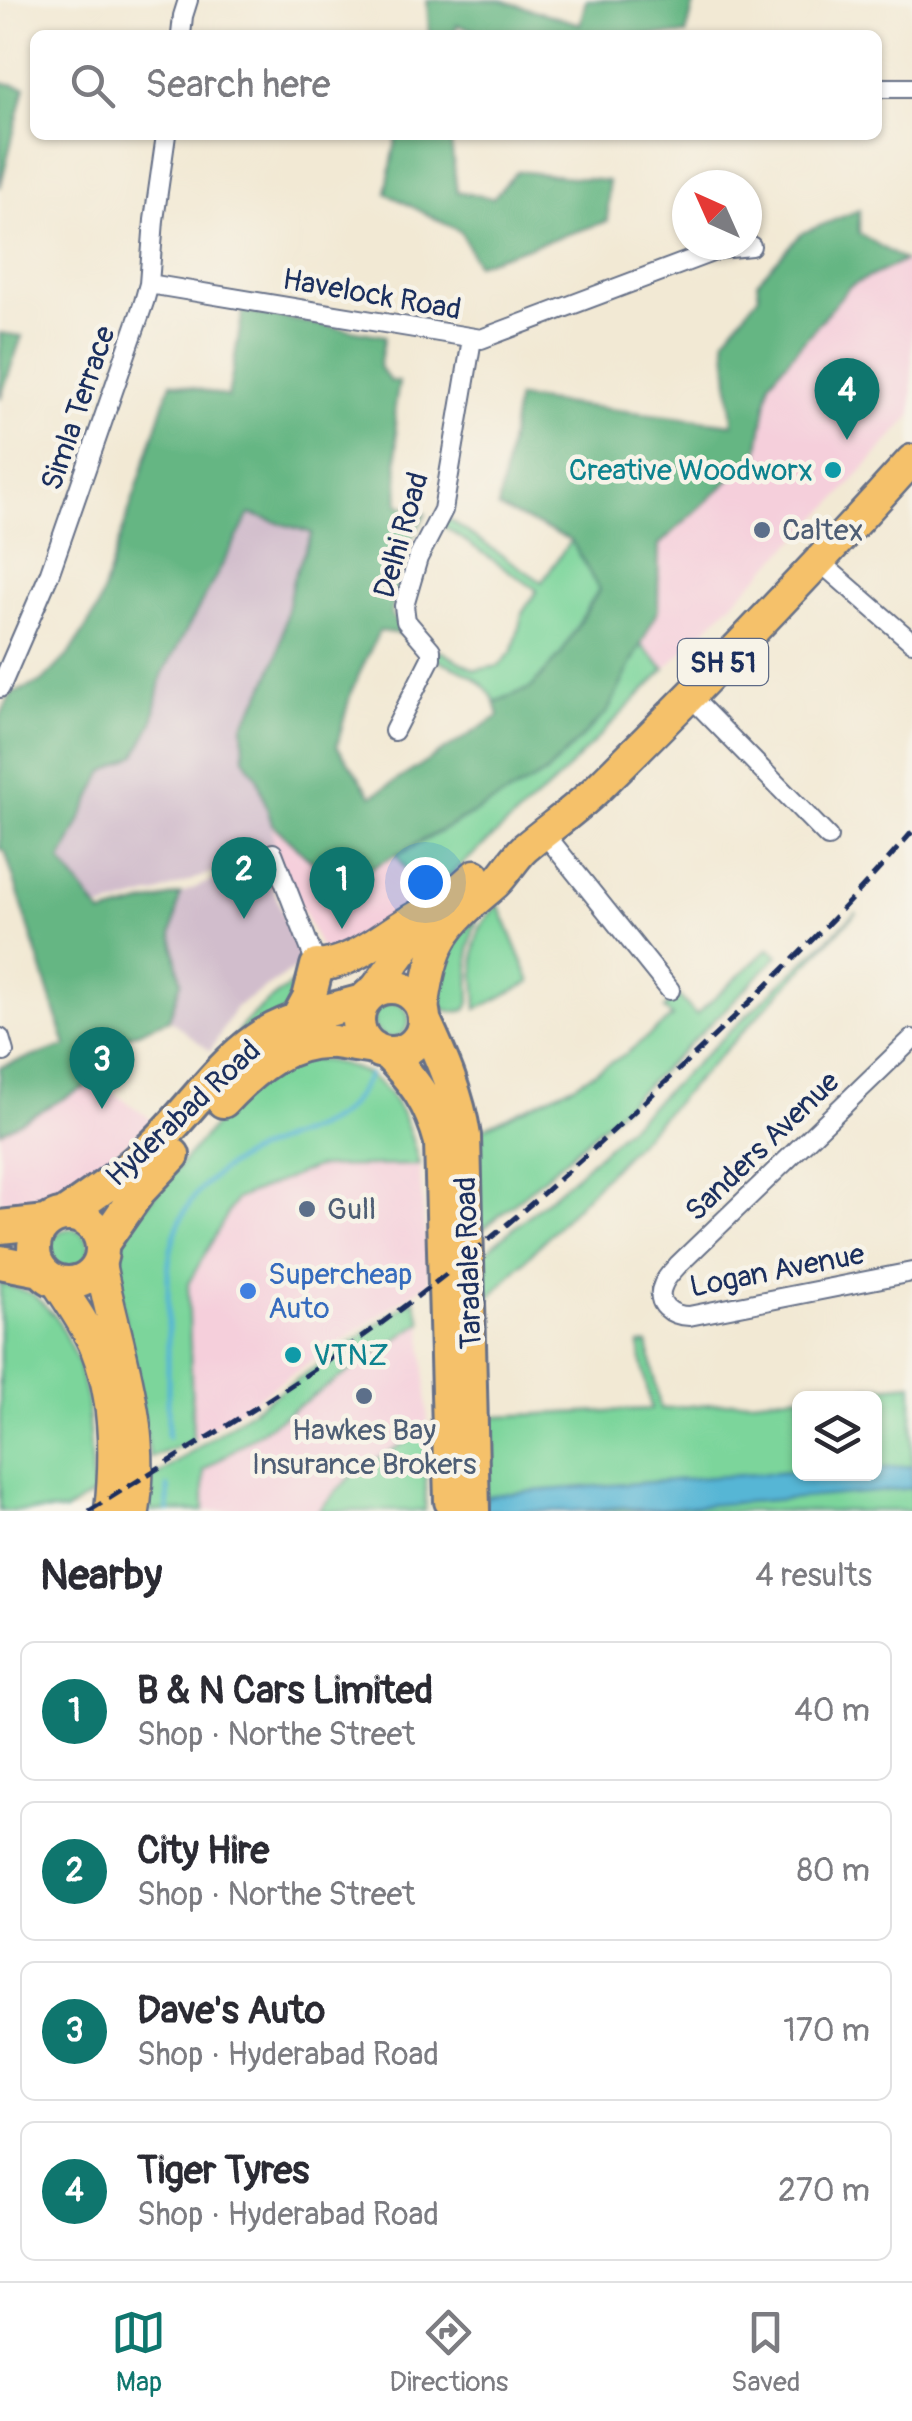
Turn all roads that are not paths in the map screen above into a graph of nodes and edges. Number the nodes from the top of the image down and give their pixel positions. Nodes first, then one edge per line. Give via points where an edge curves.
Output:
1 (188, 0) edge
2 (182, 30) edge
3 (882, 88) edge
4 (912, 88) edge
5 (165, 140) edge
6 (691, 260) edge
7 (149, 284) junction
8 (472, 339) junction
9 (912, 460) edge
10 (820, 562) junction
11 (912, 642) edge
12 (0, 688) edge
13 (690, 696) junction
14 (394, 730) dead end
15 (828, 836) dead end
16 (533, 842) junction
17 (273, 854) dead end
18 (437, 907) junction
19 (317, 966) junction
20 (670, 990) dead end
21 (368, 996) junction
22 (424, 1016) junction
23 (296, 1020) junction
24 (912, 1039) edge
25 (381, 1051) junction
26 (56, 1219) junction
27 (0, 1227) edge
28 (101, 1254) junction
29 (0, 1262) edge
30 (912, 1272) edge
31 (48, 1276) junction
32 (660, 1298) joint
33 (110, 1511) edge
34 (134, 1511) edge
35 (452, 1511) edge
36 (473, 1511) edge

1 - 2 street
3 - 4 street
5 - 7 street, Simla Terrace
6 - 8 street, Havelock Road
7 - 8 street, Havelock Road
7 - 12 street, Simla Terrace via 49,575
8 - 14 street, Delhi Road via 443,510 418,558 404,606 406,621 431,658
9 - 10 main road, SH 51
10 - 11 street
10 - 13 main road, SH 51
13 - 15 street
13 - 16 main road, SH 51
16 - 18 main road, SH 51 via 487,866
16 - 20 street
16 - 22 main road, SH 51 via 443,938 430,967
17 - 19 street
18 - 19 main road via 336,965
18 - 21 main road, SH 51
19 - 23 highway via 310,998
21 - 22 highway via 398,987 413,995
21 - 23 highway, Hyderabad Road
21 - 25 highway via 358,1022 366,1041
22 - 25 highway via 423,1031 411,1046
22 - 36 highway, Taradale Road via 464,1136
23 - 26 highway, Hyderabad Road via 240,1052 148,1151
24 - 32 street, Sanders Avenue via 678,1265
25 - 28 highway, Hyderabad Road via 330,1042 264,1062 153,1174
25 - 35 highway, Taradale Road via 424,1095 441,1142
26 - 27 highway
26 - 28 highway via 93,1225
26 - 31 highway via 34,1249
28 - 31 highway via 86,1278 66,1284
28 - 34 main road via 134,1408
29 - 31 highway
30 - 32 street, Logan Avenue via 689,1316 674,1314
31 - 33 main road via 84,1326 103,1371 115,1456

